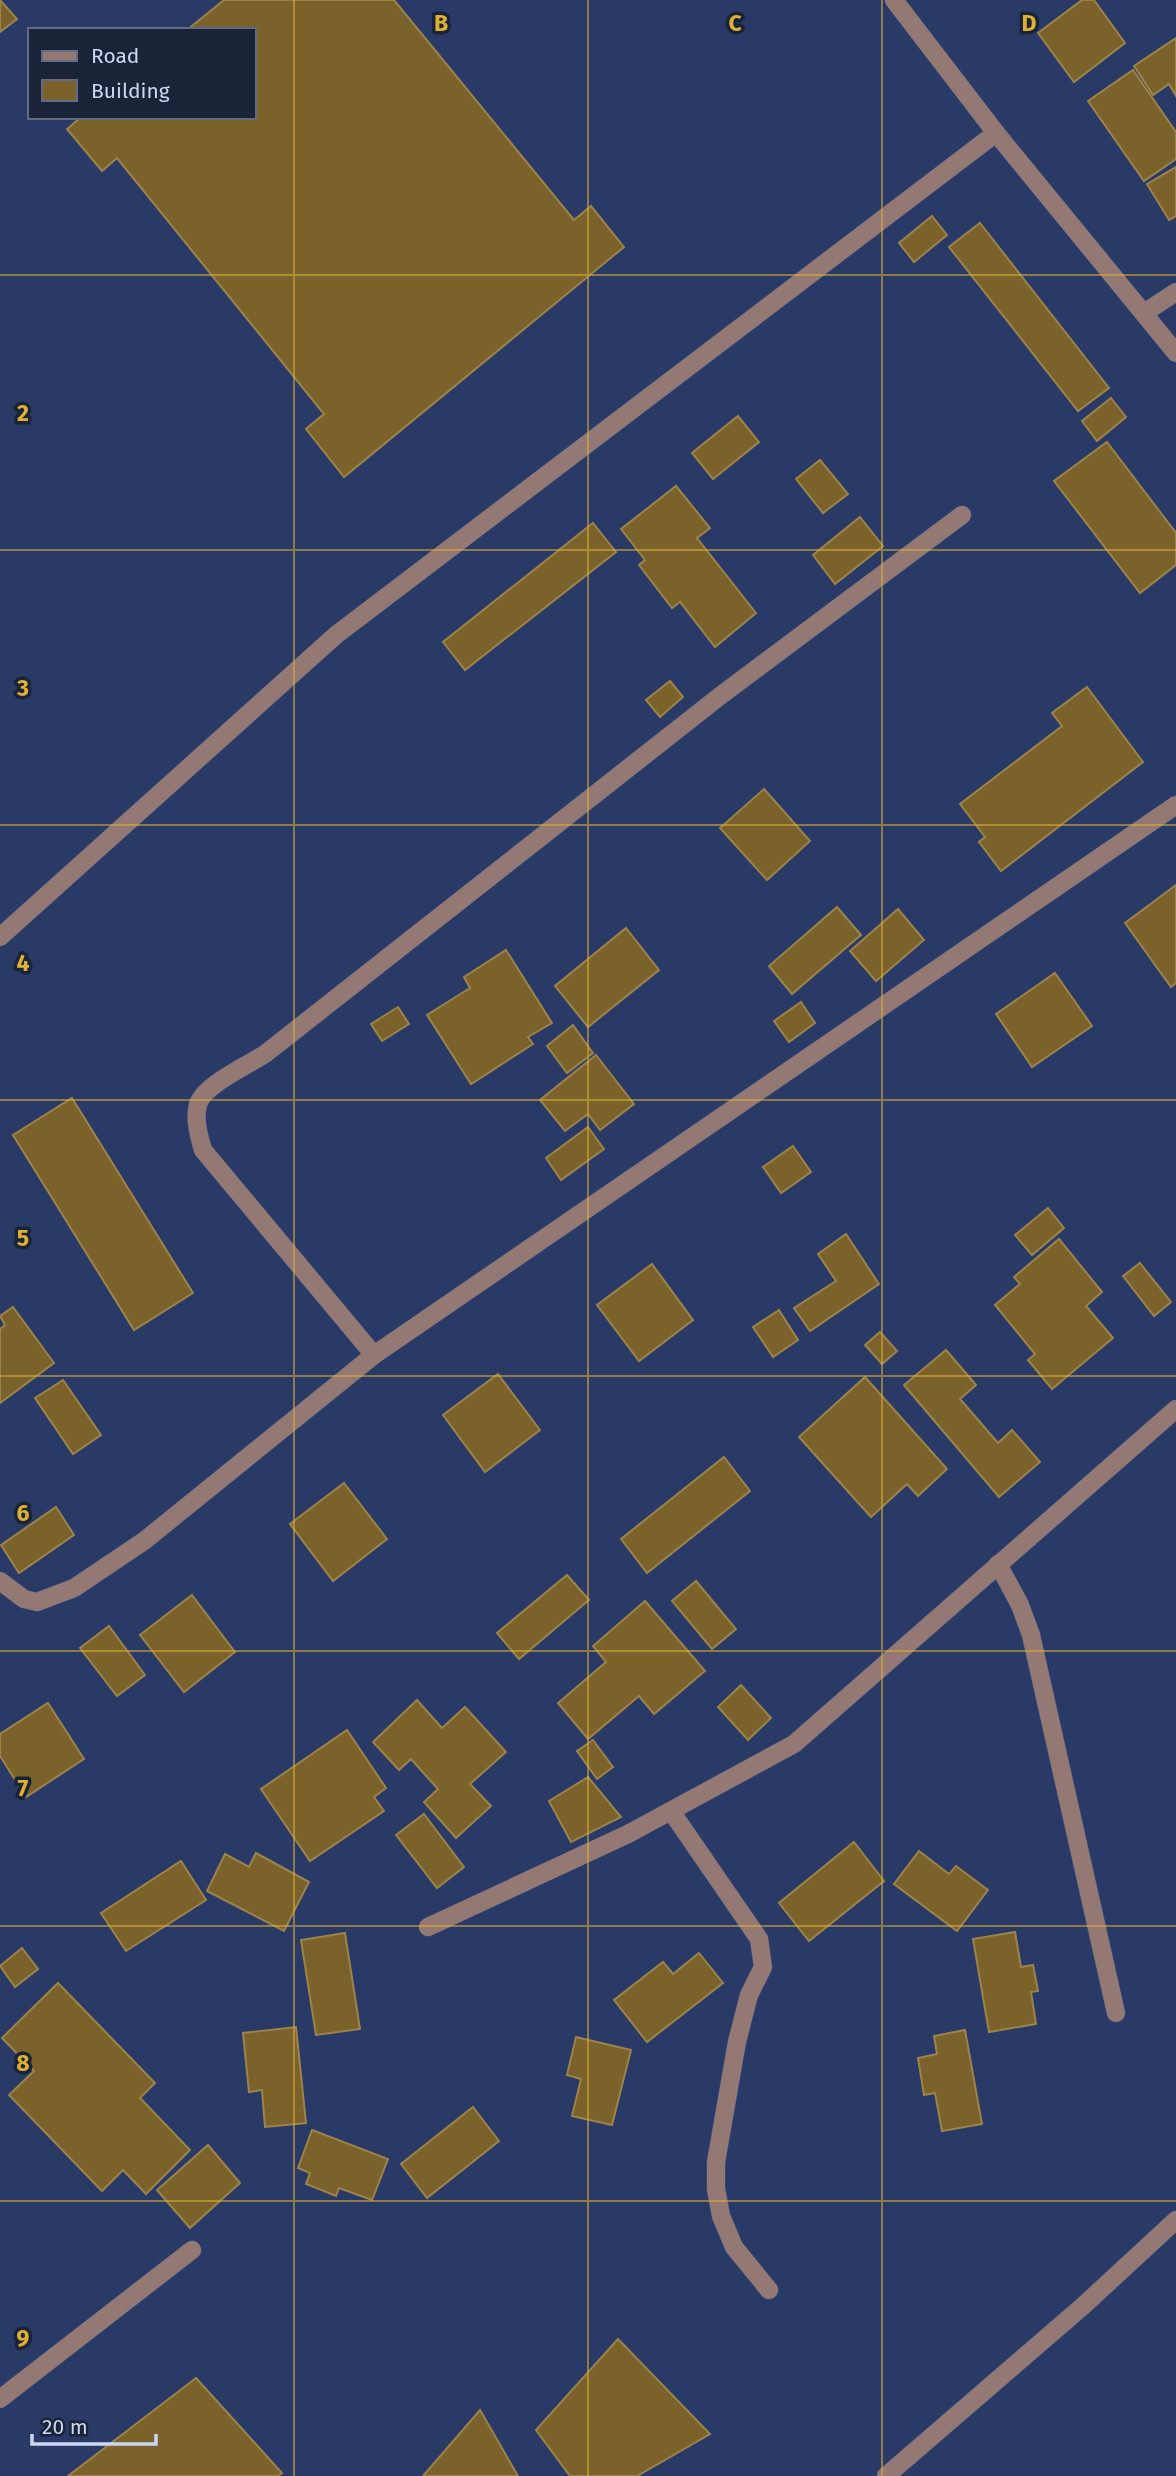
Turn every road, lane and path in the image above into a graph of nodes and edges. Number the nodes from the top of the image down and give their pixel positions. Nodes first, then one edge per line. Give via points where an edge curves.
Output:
1 (894, 0) edge
2 (996, 132) junction
3 (1176, 292) edge
4 (1144, 313) junction
5 (1176, 353) edge
6 (962, 515) dead end
7 (1176, 805) edge
8 (0, 937) edge
9 (374, 1355) junction
10 (1176, 1409) edge
11 (998, 1564) junction
12 (0, 1581) edge
13 (671, 1811) junction
14 (428, 1927) dead end
15 (1116, 2013) dead end
16 (1176, 2220) edge
17 (192, 2250) dead end
18 (769, 2290) dead end
19 (0, 2399) edge
20 (886, 2476) edge

1 - 2 street
2 - 4 street
2 - 8 street via 336,635
3 - 4 street
4 - 5 street
6 - 9 street via 720,696 265,1054 205,1091 197,1121 203,1150
7 - 9 street
9 - 12 street via 144,1541 74,1588 37,1602 24,1599
10 - 11 street
11 - 13 street via 794,1744
11 - 15 street via 1031,1635
13 - 14 street
13 - 18 street via 759,1939 763,1967 748,1995 737,2042 716,2162 716,2189 734,2246
16 - 20 street
17 - 19 street

